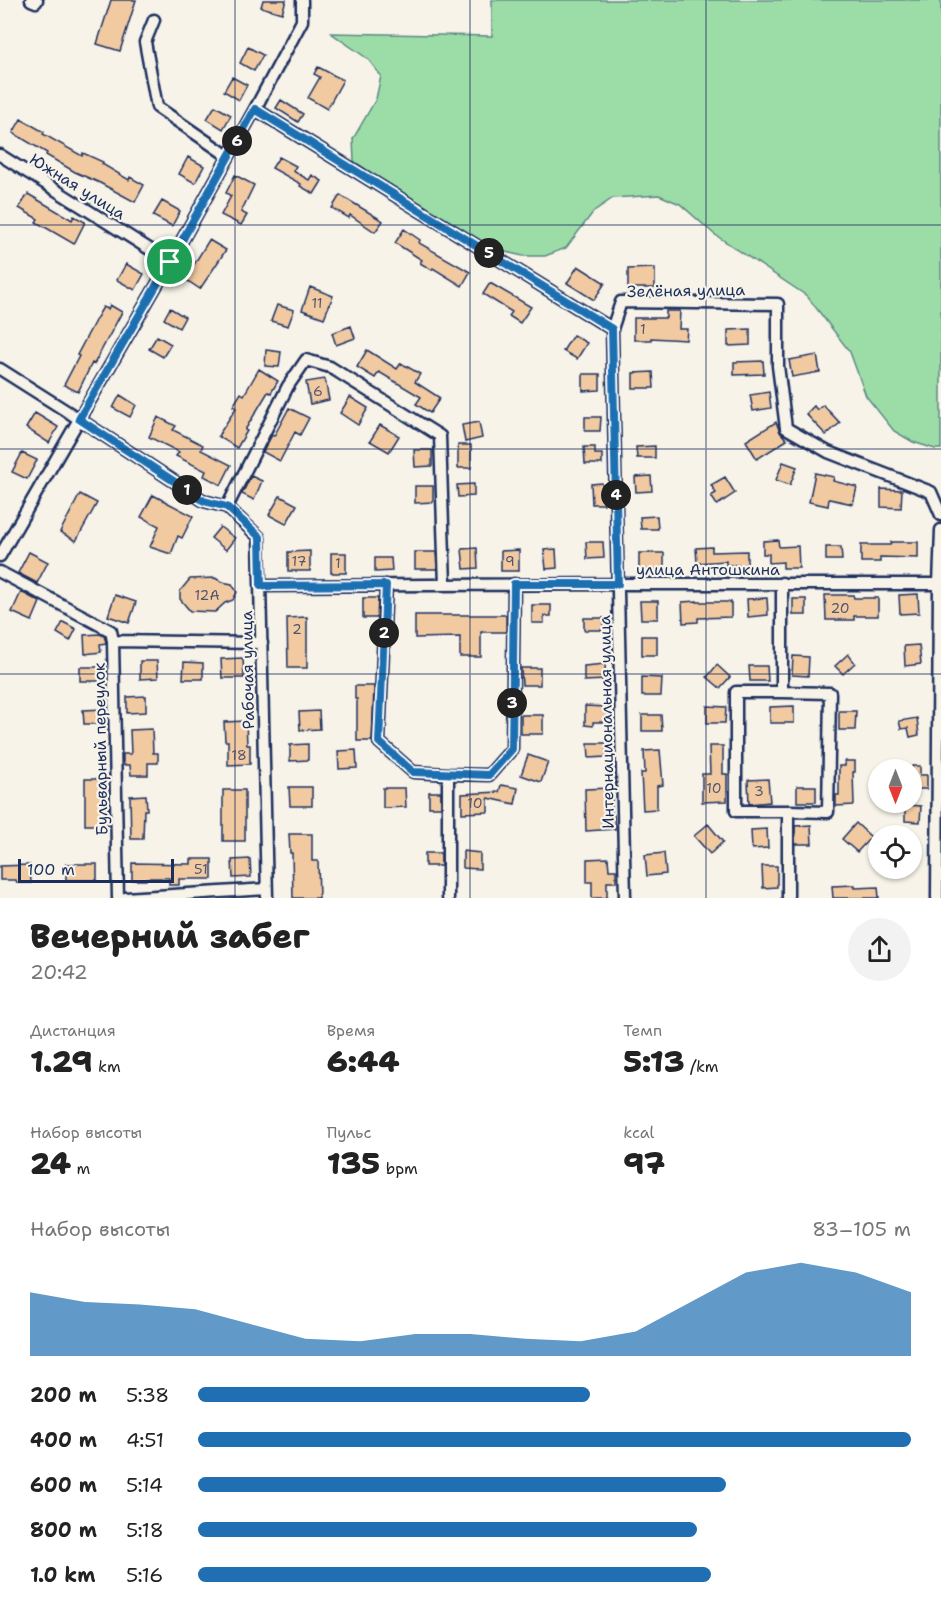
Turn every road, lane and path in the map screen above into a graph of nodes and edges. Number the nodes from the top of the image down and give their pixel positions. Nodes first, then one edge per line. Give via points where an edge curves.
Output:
1 (31, 0) edge
2 (37, 0) edge
3 (302, 0) edge
4 (154, 20) dead end
5 (255, 109) junction
6 (0, 155) edge
7 (228, 156) junction
8 (170, 262) junction
9 (612, 329) junction
10 (0, 369) edge
11 (79, 419) junction
12 (227, 507) junction
13 (941, 515) edge
14 (941, 530) edge
15 (0, 556) edge
16 (0, 572) edge
17 (514, 584) junction
18 (618, 584) junction
19 (782, 584) junction
20 (939, 584) junction
21 (386, 585) junction
22 (445, 585) junction
23 (261, 586) junction
24 (113, 641) junction
25 (262, 643) junction
26 (782, 692) junction
27 (448, 774) junction
28 (939, 778) edge
29 (788, 811) junction
30 (266, 893) edge
31 (118, 898) edge
32 (125, 898) edge
33 (448, 898) edge
34 (625, 898) edge
35 (788, 898) edge
36 (937, 898) edge

1 - 2 street
3 - 5 street via 302,21
4 - 7 street via 145,42 157,107
5 - 7 street
5 - 9 street
6 - 8 street, Южная улица
7 - 8 street
8 - 11 street
9 - 13 street, Зелёная улица via 621,302 778,304 778,366 786,428 828,452 931,492
9 - 18 street, Интернациональная улица
10 - 11 street, Рабочая улица
11 - 12 street, Рабочая улица via 204,501
11 - 15 street
12 - 22 street via 288,386 306,360 330,367 440,436
12 - 23 street, Рабочая улица via 260,537
14 - 20 street
16 - 24 street via 111,631
17 - 18 street, улица Антошкина
17 - 22 street, улица Антошкина
17 - 27 street via 512,749 489,775
18 - 19 street, улица Антошкина
18 - 34 street, Интернациональная улица
19 - 20 street, улица Антошкина
19 - 26 street
20 - 28 street
21 - 22 street, улица Антошкина
21 - 23 street, улица Антошкина
21 - 27 street via 379,742 413,772
23 - 25 street, Рабочая улица
24 - 25 street, Бульварный переулок
24 - 31 street, Бульварный переулок
25 - 30 street, Рабочая улица
26 - 29 street via 830,693 828,812
26 - 29 street via 736,692 736,811
27 - 33 street
28 - 36 street
29 - 35 street
30 - 32 street

